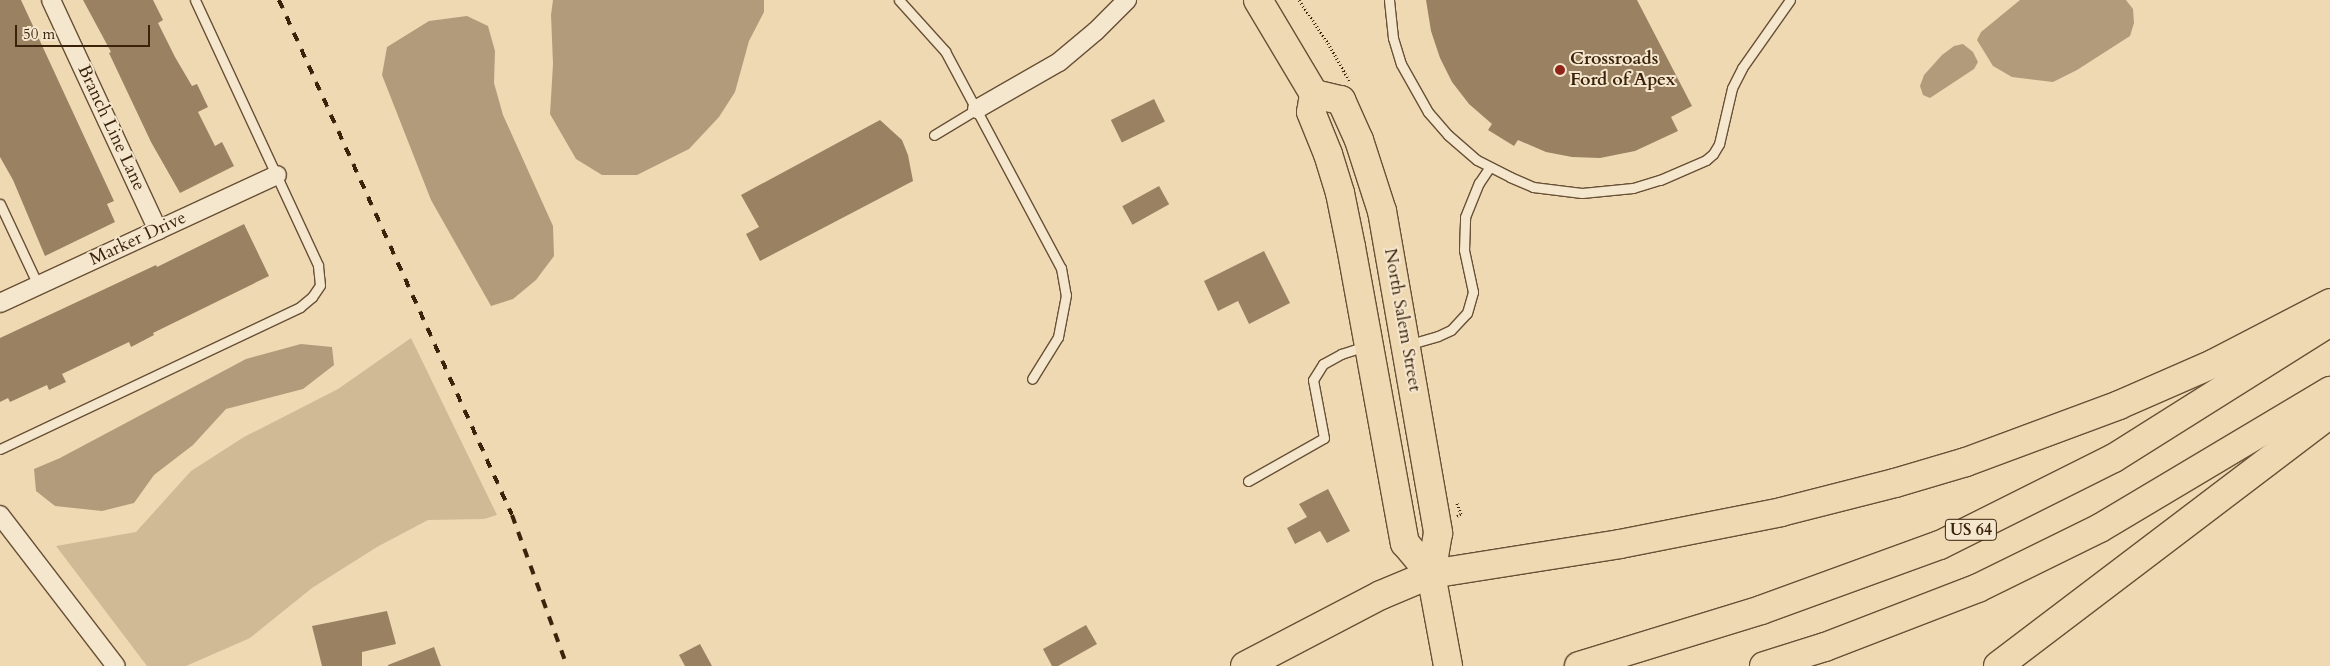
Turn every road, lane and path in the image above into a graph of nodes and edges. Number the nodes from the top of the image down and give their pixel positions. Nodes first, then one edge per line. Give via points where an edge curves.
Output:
1 (51, 0) edge
2 (195, 0) edge
3 (899, 0) edge
4 (1127, 0) edge
5 (1258, 0) edge
6 (1389, 0) edge
7 (1790, 0) edge
8 (1314, 94) junction
9 (977, 109) junction
10 (934, 135) dead end
11 (1489, 168) junction
12 (276, 175) junction
13 (1340, 192) junction
14 (0, 204) edge
15 (158, 230) junction
16 (38, 285) junction
17 (0, 303) edge
18 (2330, 303) edge
19 (2330, 322) edge
20 (1369, 345) junction
21 (1407, 345) junction
22 (1032, 379) dead end
23 (2330, 390) edge
24 (2330, 414) edge
25 (0, 449) edge
26 (1248, 481) dead end
27 (0, 515) edge
28 (1431, 574) junction
29 (116, 666) edge
30 (1244, 666) edge
31 (1448, 666) edge
32 (1579, 666) edge
33 (1764, 666) edge
34 (1998, 666) edge

1 - 15 street, Branch Line Lane
2 - 12 lane
3 - 9 lane via 945,51
4 - 9 street via 1059,62
5 - 8 main road
6 - 11 lane via 1393,38 1411,85 1448,135
7 - 11 lane via 1742,68 1726,108 1719,144 1706,160 1660,180 1601,193 1533,187
8 - 13 main road, North Salem Street via 1311,112
8 - 21 main road, North Salem Street via 1341,100 1369,166 1388,241
9 - 10 lane
9 - 22 lane via 1048,240 1063,277 1066,295 1058,337
11 - 21 lane via 1465,217 1464,250 1473,292 1467,313 1451,330
12 - 15 street, Marker Drive
12 - 25 lane via 318,265 320,285 312,297 300,307
13 - 20 main road, North Salem Street
13 - 21 main road via 1370,248 1387,334 1391,341
14 - 16 lane
15 - 16 street, Marker Drive
16 - 17 street, Marker Drive
18 - 28 main road via 2213,364 2119,405 2022,443 1904,481 1782,512 1620,544
19 - 32 main road, US 64 via 2114,458 1940,545 1761,610
20 - 26 lane via 1323,364 1313,380 1324,438
20 - 28 main road, North Salem Street via 1405,544
21 - 28 main road, North Salem Street via 1438,533
23 - 33 main road via 2100,528 1987,584 1824,647
24 - 34 main road
27 - 29 street
28 - 30 main road via 1381,595
28 - 31 main road, North Salem Street

